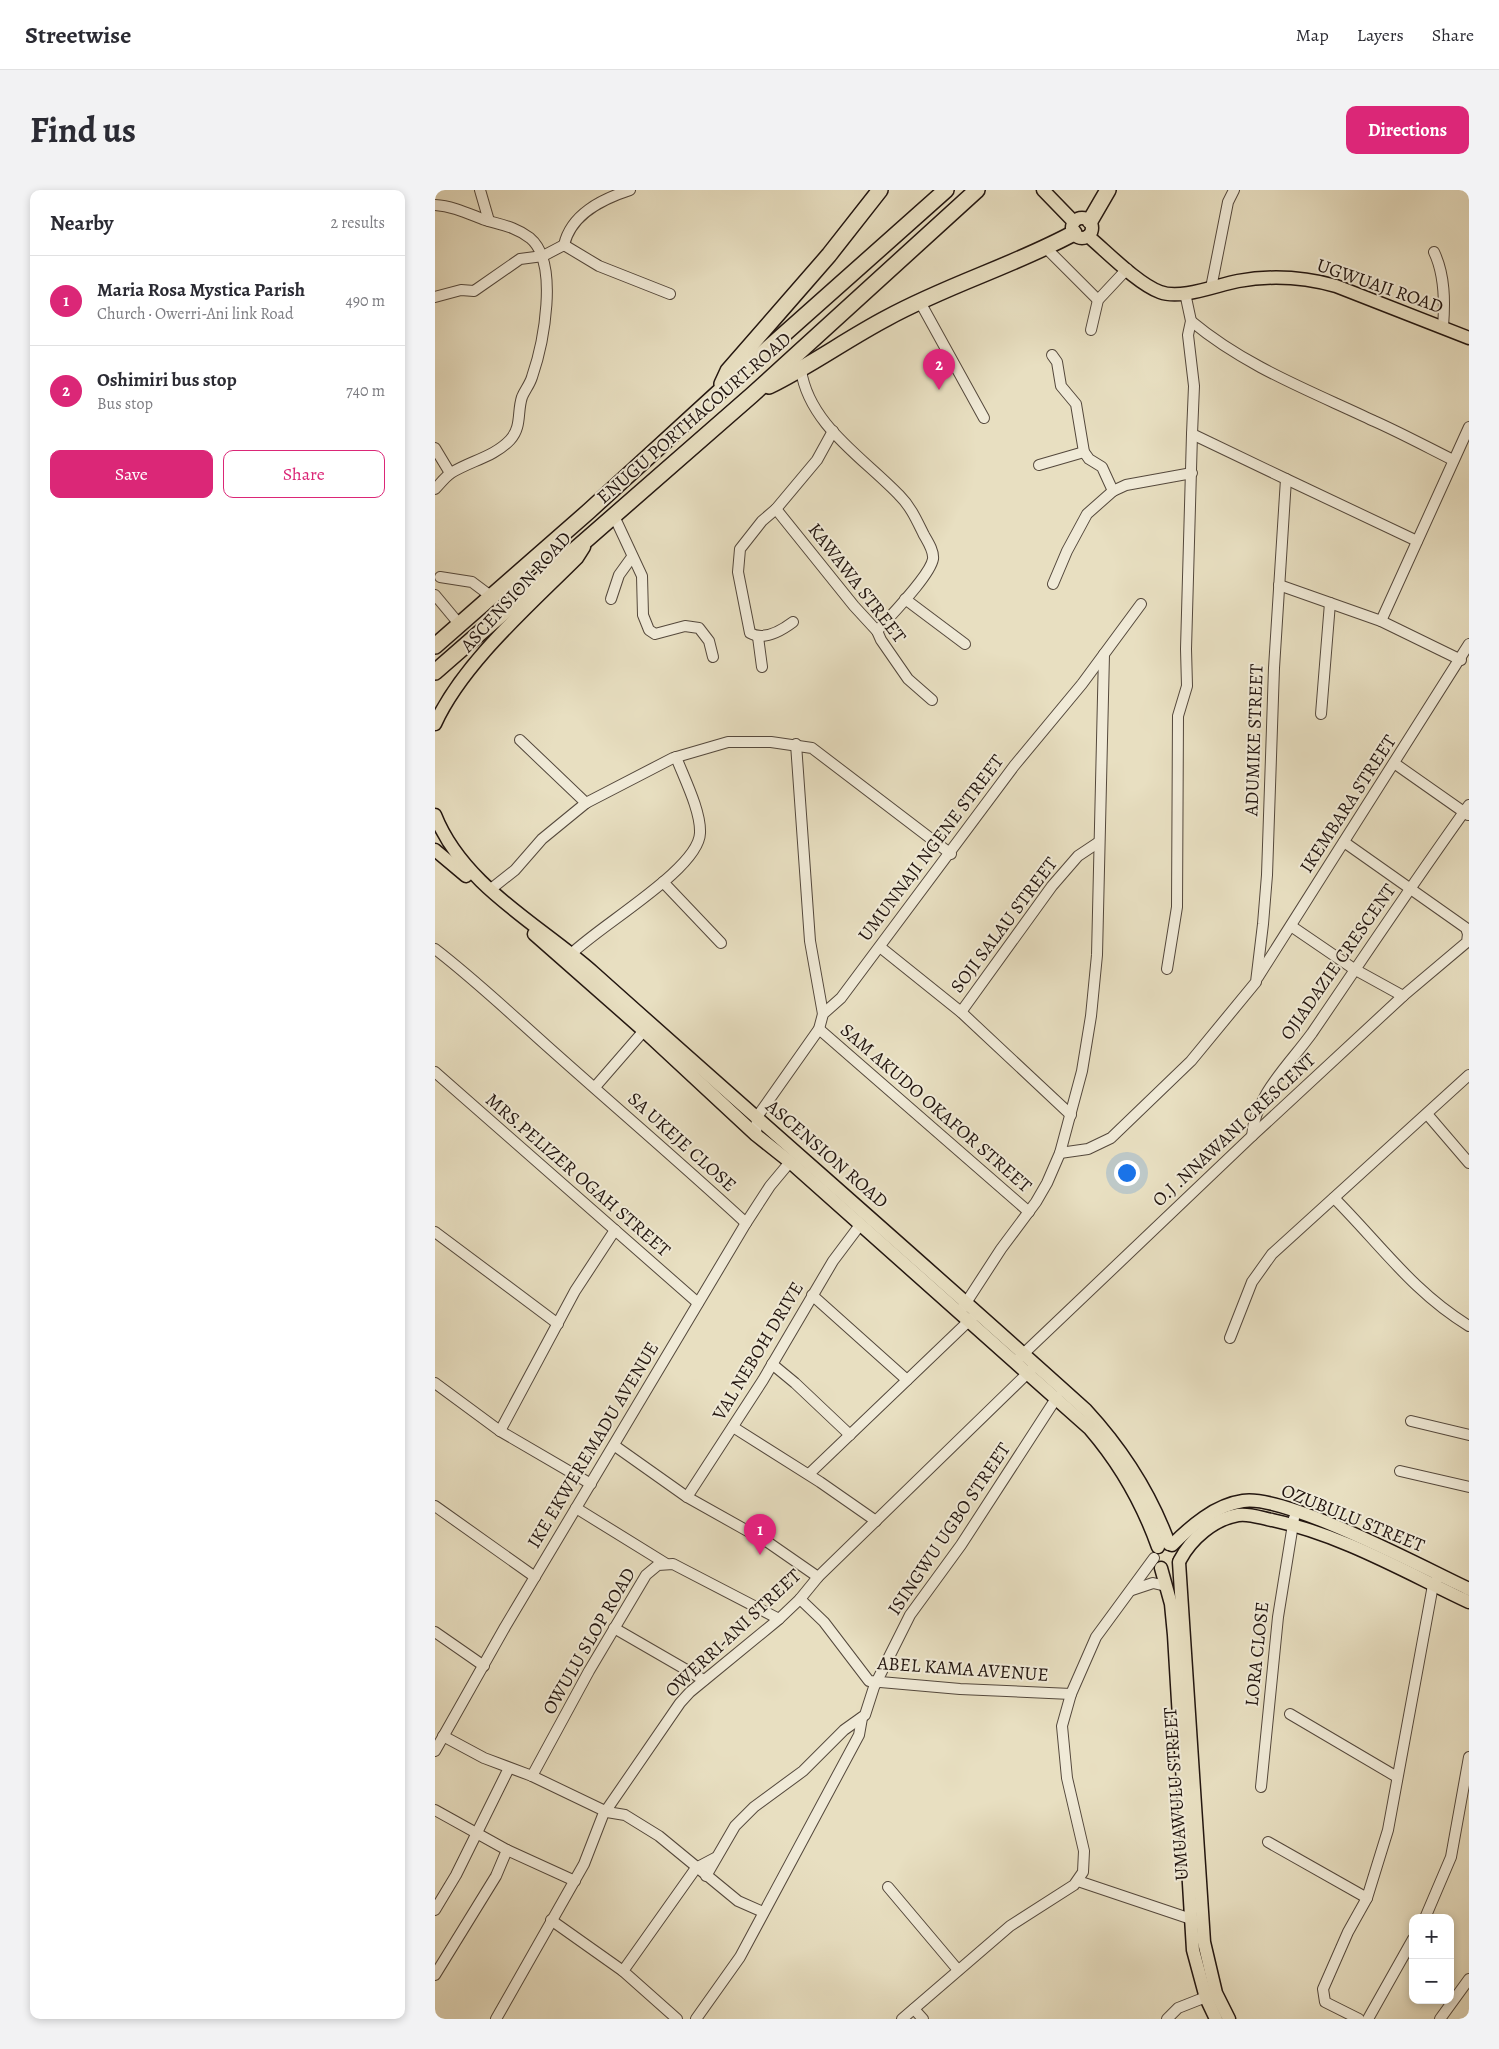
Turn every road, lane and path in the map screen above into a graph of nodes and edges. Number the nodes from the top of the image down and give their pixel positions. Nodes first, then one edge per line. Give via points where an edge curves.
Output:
1 (479, 190) edge
2 (630, 190) edge
3 (879, 190) edge
4 (946, 190) edge
5 (977, 190) edge
6 (1043, 190) edge
7 (1108, 190) edge
8 (1234, 190) edge
9 (435, 205) edge
10 (489, 221) junction
11 (1090, 221) joint
12 (1079, 231) junction
13 (564, 245) junction
14 (1046, 248) junction
15 (1434, 252) dead end
16 (539, 254) junction
17 (1127, 269) junction
18 (1211, 288) junction
19 (1185, 293) junction
20 (670, 294) dead end
21 (435, 297) edge
22 (1098, 300) junction
23 (920, 302) junction
24 (1191, 322) junction
25 (1443, 328) junction
26 (1091, 330) dead end
27 (1469, 338) edge
28 (1052, 354) dead end
29 (801, 370) junction
30 (718, 393) junction
31 (752, 395) junction
32 (984, 418) dead end
33 (1469, 427) edge
34 (833, 432) junction
35 (1192, 434) junction
36 (435, 448) edge
37 (1084, 452) junction
38 (1453, 460) junction
39 (1039, 465) dead end
40 (1192, 473) junction
41 (450, 474) junction
42 (1286, 479) junction
43 (435, 489) edge
44 (1113, 491) junction
45 (776, 509) junction
46 (614, 516) junction
47 (591, 536) junction
48 (1417, 541) junction
49 (632, 557) junction
50 (440, 577) dead end
51 (1053, 584) dead end
52 (1279, 585) junction
53 (435, 595) edge
54 (492, 597) junction
55 (611, 599) dead end
56 (905, 599) junction
57 (1330, 603) junction
58 (1141, 604) dead end
59 (1381, 621) junction
60 (793, 622) dead end
61 (460, 625) junction
62 (877, 631) junction
63 (758, 637) junction
64 (965, 644) dead end
65 (1469, 644) edge
66 (435, 646) edge
67 (1103, 654) junction
68 (713, 657) dead end
69 (1461, 660) junction
70 (763, 667) dead end
71 (435, 672) edge
72 (932, 700) dead end
73 (1321, 714) dead end
74 (435, 724) edge
75 (520, 740) dead end
76 (796, 744) junction
77 (676, 757) junction
78 (1394, 763) junction
79 (586, 803) junction
80 (1467, 811) edge
81 (435, 816) edge
82 (1099, 842) junction
83 (1343, 842) junction
84 (435, 850) edge
85 (951, 854) junction
86 (663, 882) junction
87 (491, 890) junction
88 (1410, 890) junction
89 (1291, 926) junction
90 (1468, 934) edge
91 (721, 942) dead end
92 (880, 947) junction
93 (435, 949) edge
94 (568, 957) junction
95 (1167, 969) dead end
96 (1354, 969) junction
97 (1256, 982) junction
98 (1403, 996) junction
99 (961, 1012) junction
100 (823, 1014) junction
101 (647, 1027) junction
102 (819, 1029) junction
103 (435, 1072) edge
104 (1469, 1075) edge
105 (595, 1087) junction
106 (1427, 1114) junction
107 (1071, 1115) junction
108 (757, 1117) junction
109 (756, 1135) junction
110 (1252, 1136) junction
111 (1060, 1153) junction
112 (790, 1162) junction
113 (1469, 1163) edge
114 (1334, 1198) junction
115 (1029, 1212) junction
116 (746, 1223) junction
117 (860, 1225) junction
118 (615, 1230) junction
119 (435, 1232) edge
120 (812, 1295) junction
121 (698, 1303) junction
122 (964, 1307) junction
123 (974, 1317) junction
124 (558, 1324) junction
125 (1469, 1326) edge
126 (1231, 1338) dead end
127 (1020, 1357) junction
128 (772, 1364) junction
129 (1032, 1369) junction
130 (907, 1380) junction
131 (435, 1382) edge
132 (1057, 1397) junction
133 (1411, 1421) dead end
134 (733, 1427) junction
135 (500, 1431) junction
136 (850, 1435) junction
137 (1469, 1435) edge
138 (615, 1446) junction
139 (1400, 1471) dead end
140 (809, 1474) junction
141 (591, 1484) junction
142 (1469, 1487) edge
143 (687, 1497) junction
144 (435, 1506) edge
145 (576, 1508) junction
146 (1296, 1511) junction
147 (876, 1521) junction
148 (1293, 1525) junction
149 (1163, 1553) junction
150 (1179, 1561) junction
151 (665, 1563) junction
152 (535, 1577) junction
153 (817, 1577) junction
154 (1436, 1580) junction
155 (1167, 1586) junction
156 (1131, 1590) junction
157 (1469, 1590) edge
158 (801, 1599) junction
159 (1469, 1602) edge
160 (779, 1619) junction
161 (614, 1628) junction
162 (435, 1632) edge
163 (484, 1666) junction
164 (704, 1680) junction
165 (876, 1683) junction
166 (1071, 1694) junction
167 (1290, 1714) dead end
168 (862, 1718) junction
169 (443, 1736) junction
170 (435, 1751) edge
171 (1469, 1757) edge
172 (509, 1768) junction
173 (532, 1776) junction
174 (1397, 1777) junction
175 (1261, 1787) dead end
176 (435, 1810) edge
177 (607, 1812) junction
178 (477, 1834) junction
179 (1268, 1842) dead end
180 (507, 1850) junction
181 (715, 1858) junction
182 (696, 1868) junction
183 (706, 1876) junction
184 (575, 1881) junction
185 (1078, 1881) junction
186 (888, 1887) dead end
187 (1367, 1898) junction
188 (435, 1910) edge
189 (763, 1912) junction
190 (1427, 1914) edge
191 (1191, 1919) junction
192 (551, 1920) junction
193 (1409, 1946) edge
194 (958, 1970) junction
195 (623, 1971) junction
196 (435, 1975) edge
197 (1469, 1979) edge
198 (1211, 1996) junction
199 (914, 2009) junction
200 (496, 2019) edge
201 (677, 2019) edge
202 (697, 2019) edge
203 (902, 2019) edge
204 (923, 2019) edge
205 (1167, 2019) edge
206 (1217, 2019) edge
207 (1229, 2019) edge
208 (1359, 2019) edge
209 (1368, 2019) edge
210 (1440, 2019) edge

1 - 10 street
2 - 13 street via 581,215
3 - 30 highway via 829,256 728,371
4 - 30 highway
5 - 31 highway, ENUGU PORTHACOURT ROAD
6 - 12 main road, UGWUAJI ROAD
7 - 11 highway
8 - 18 street via 1227,202
9 - 10 street via 449,206
10 - 16 street via 505,224 531,239
11 - 12 main road via 1093,229
12 - 14 highway
12 - 17 main road, UGWUAJI ROAD
13 - 16 street
13 - 20 street via 599,266
14 - 22 street
14 - 23 highway
15 - 25 street via 1446,298
16 - 21 street via 520,259 474,291 461,290
16 - 41 street via 547,290 541,346 532,378 522,397 516,430 501,447
17 - 19 main road, UGWUAJI ROAD via 1147,286 1160,292
17 - 22 street
18 - 19 main road, UGWUAJI ROAD
18 - 25 main road, UGWUAJI ROAD via 1259,278 1317,280
19 - 24 street
22 - 26 street
23 - 29 highway
23 - 32 street
24 - 35 street via 1188,335 1194,386
24 - 38 street via 1231,352 1286,381
25 - 27 main road, UGWUAJI ROAD
28 - 37 street via 1057,362 1061,386 1076,404
29 - 31 highway
29 - 34 street via 809,398
30 - 54 highway
31 - 46 highway, ENUGU PORTHACOURT ROAD
33 - 38 street
34 - 45 street via 817,460
34 - 56 street via 901,497 916,517 932,551 934,557 928,571
35 - 40 street
35 - 42 street
36 - 41 street
37 - 39 street
37 - 44 street via 1102,467
38 - 48 street
40 - 44 street via 1127,485
40 - 95 street via 1188,541 1188,672 1178,716 1177,907
41 - 43 street
42 - 48 street
42 - 52 street, ADUMIKE STREET
44 - 51 street via 1087,514
45 - 62 street, KAWAWA STREET
45 - 63 street via 739,549 742,601 748,631
46 - 47 highway, ENUGU PORTHACOURT ROAD
46 - 49 street
47 - 71 highway, ENUGU PORTHACOURT ROAD
47 - 74 main road, ASCENSION ROAD via 577,558 457,685
48 - 59 street
49 - 55 street via 619,575
49 - 68 street via 638,563 642,576 643,615 649,630 655,634 685,626 699,628 709,641
50 - 54 street via 472,582
52 - 57 street
52 - 97 street, ADUMIKE STREET via 1267,875
53 - 61 street
54 - 61 highway
56 - 62 street
56 - 64 street
57 - 59 street
57 - 73 street
58 - 67 street, UMUNNAJI NGENE STREET
59 - 69 street
60 - 63 street
61 - 66 highway
62 - 72 street, KAWAWA STREET via 909,679
63 - 70 street
65 - 69 street, IKEMBARA STREET
67 - 82 street
67 - 85 street, UMUNNAJI NGENE STREET via 1014,766
69 - 78 street, IKEMBARA STREET
75 - 79 street
76 - 77 street via 728,742
76 - 85 street via 812,748 828,759
76 - 100 street via 807,902
77 - 79 street
77 - 86 street via 701,834 693,853
78 - 80 street, OJIADAZIE CRESCENT
78 - 83 street, IKEMBARA STREET
79 - 87 street via 542,839 515,870
80 - 88 street, OJIADAZIE CRESCENT
81 - 87 main road, ASCENSION ROAD via 452,850
82 - 99 street, SOJI SALAU STREET via 1078,856 1052,886
82 - 107 street via 1097,955 1091,1016
83 - 88 street
83 - 89 street, IKEMBARA STREET
84 - 94 main road, ASCENSION ROAD
85 - 92 street, UMUNNAJI NGENE STREET
86 - 91 street
86 - 94 street
87 - 94 main road, ASCENSION ROAD
88 - 90 street via 1466,928
88 - 96 street, OJIADAZIE CRESCENT
89 - 96 street
89 - 97 street, IKEMBARA STREET
90 - 98 street, O.J .NNAWANI CRESCENT via 1467,942
92 - 99 street
92 - 100 street, UMUNNAJI NGENE STREET via 841,998
93 - 105 street, SA UKEJE CLOSE via 473,978
94 - 101 main road, ASCENSION ROAD
96 - 98 street
96 - 110 street, OJIADAZIE CRESCENT via 1311,1034 1277,1076 1254,1120
97 - 111 street via 1191,1061 1111,1138 1088,1149
98 - 110 street, O.J .NNAWANI CRESCENT
99 - 107 street
100 - 102 street
101 - 105 street
101 - 108 main road, ASCENSION ROAD
101 - 109 main road, ASCENSION ROAD
102 - 108 street
102 - 115 street, SAM AKUDO OKAFOR STREET
103 - 118 street, MRS.PELIZER OGAH STREET
104 - 106 street
105 - 116 street, SA UKEJE CLOSE
106 - 113 street
106 - 114 street
107 - 111 street
108 - 109 street
108 - 122 main road, ASCENSION ROAD
109 - 112 main road, ASCENSION ROAD
110 - 127 street, O.J .NNAWANI CRESCENT
111 - 115 street
112 - 116 street, IKE EKWEREMADU AVENUE
112 - 117 main road, ASCENSION ROAD
114 - 125 street via 1409,1280 1440,1307
114 - 126 street via 1260,1268
115 - 122 street
116 - 121 street, IKE EKWEREMADU AVENUE
117 - 120 street, VAL NEBOH DRIVE
117 - 122 main road, ASCENSION ROAD
118 - 121 street, MRS.PELIZER OGAH STREET
118 - 124 street via 575,1291
119 - 124 street
120 - 128 street, VAL NEBOH DRIVE
120 - 130 street
121 - 138 street, IKE EKWEREMADU AVENUE
122 - 123 main road, ASCENSION ROAD
123 - 127 main road, ASCENSION ROAD
123 - 130 street
124 - 135 street
127 - 129 main road, ASCENSION ROAD
128 - 134 street, VAL NEBOH DRIVE
128 - 136 street
129 - 132 main road, ASCENSION ROAD
129 - 147 street, OWERRI-ANI STREET
129 - 149 main road, ASCENSION ROAD via 1086,1410 1114,1443 1146,1492
130 - 136 street
131 - 135 street
132 - 149 main road, ASCENSION ROAD via 1090,1429 1125,1475
132 - 165 street, ISINGWU UGBO STREET via 961,1545 910,1615
133 - 137 street
134 - 140 street
134 - 143 street, VAL NEBOH DRIVE
135 - 141 street
136 - 140 street
138 - 141 street, IKE EKWEREMADU AVENUE
138 - 143 street
139 - 142 street
140 - 147 street
141 - 145 street, IKE EKWEREMADU AVENUE
143 - 153 street via 769,1543
144 - 152 street
145 - 151 street
145 - 152 street, IKE EKWEREMADU AVENUE
146 - 148 street, LORA CLOSE
146 - 149 main road, OZUBULU STREET via 1249,1500 1234,1503 1203,1518
146 - 154 main road, OZUBULU STREET
147 - 153 street, OWERRI-ANI STREET
148 - 150 main road, OZUBULU STREET via 1247,1515 1230,1517 1201,1533
148 - 154 main road, OZUBULU STREET
148 - 175 street, LORA CLOSE via 1278,1617
149 - 150 main road via 1178,1550
149 - 150 main road via 1171,1569
149 - 155 main road, UMUAWULU STREET
149 - 156 street, OZUBULU STREET
150 - 198 main road, UMUAWULU STREET via 1203,1942
151 - 160 street, OWULU SLOP ROAD via 681,1568
151 - 161 street, OWULU SLOP ROAD via 646,1575
152 - 163 street, IKE EKWEREMADU AVENUE
153 - 158 street, OWERRI-ANI STREET
154 - 157 main road, OZUBULU STREET
154 - 159 main road, OZUBULU STREET
154 - 174 street
155 - 156 street via 1153,1583
155 - 191 main road, UMUAWULU STREET via 1175,1635
156 - 166 street, OZUBULU STREET via 1096,1637
158 - 160 street, OWERRI-ANI STREET
158 - 165 street, ABEL KAMA AVENUE via 824,1622 866,1679
160 - 164 street, OWERRI-ANI STREET
161 - 164 street
161 - 173 street, OWULU SLOP ROAD
162 - 163 street
163 - 169 street, IKE EKWEREMADU AVENUE
164 - 177 street, OWERRI-ANI STREET via 680,1703
165 - 166 street, ABEL KAMA AVENUE
165 - 168 street, ISINGWU UGBO STREET
166 - 185 street, OZUBULU STREET via 1062,1726 1067,1778 1084,1851 1084,1866
167 - 174 street
168 - 181 street via 844,1730 796,1776 754,1807 735,1826
168 - 189 street, ISINGWU UGBO STREET via 859,1735
169 - 170 street, IKE EKWEREMADU AVENUE
169 - 172 street
171 - 190 street via 1451,1857
172 - 173 street
172 - 178 street
173 - 177 street
174 - 187 street via 1388,1830
176 - 178 street
177 - 182 street via 625,1815 659,1836
177 - 184 street, OWERRI-ANI STREET
178 - 180 street
178 - 188 street
179 - 187 street
180 - 184 street
180 - 196 street via 496,1876
181 - 182 street
181 - 183 street
182 - 183 street
182 - 195 street
183 - 189 street via 744,1905
184 - 192 street, OWERRI-ANI STREET
185 - 191 street
185 - 194 street via 1010,1926
186 - 194 street
187 - 208 street via 1323,1989 1325,2002
189 - 202 street, ISINGWU UGBO STREET via 736,1964
191 - 198 main road, UMUAWULU STREET via 1197,1969
192 - 195 street
192 - 200 street, OWERRI-ANI STREET
193 - 209 street
194 - 199 street
195 - 201 street
197 - 210 street
198 - 205 street via 1178,2008
198 - 206 main road, UMUAWULU STREET
198 - 207 main road, UMUAWULU STREET
199 - 203 street
199 - 204 street

